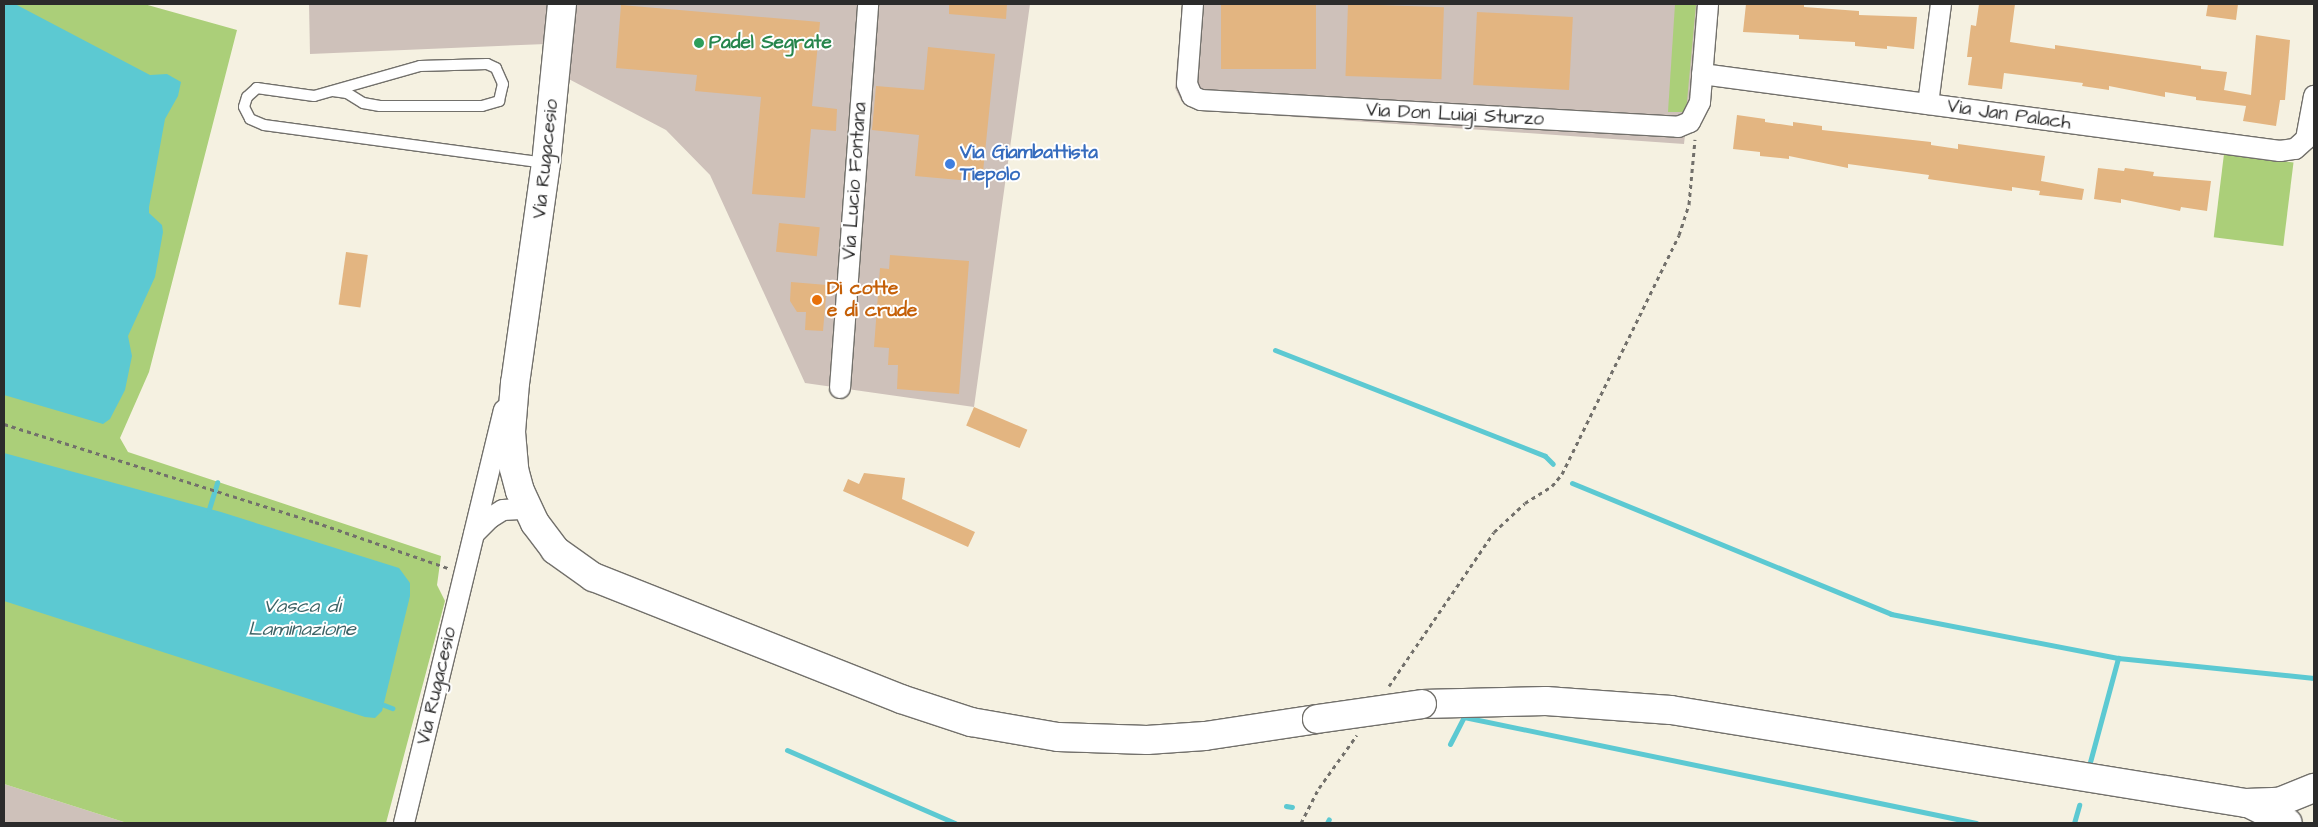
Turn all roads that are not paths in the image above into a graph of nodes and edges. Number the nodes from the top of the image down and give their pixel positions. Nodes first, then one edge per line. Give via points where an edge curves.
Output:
1 (562, 4) edge
2 (868, 4) edge
3 (1193, 4) edge
4 (1708, 4) edge
5 (1941, 4) edge
6 (1702, 74) junction
7 (333, 91) junction
8 (2314, 96) edge
9 (1928, 104) junction
10 (2308, 144) edge
11 (546, 163) junction
12 (525, 314) junction
13 (840, 388) dead end
14 (522, 511) junction
15 (471, 543) junction
16 (2314, 788) edge
17 (2246, 803) junction
18 (404, 823) edge
19 (2288, 823) edge

1 - 11 main road, Via Rugacesio
2 - 13 street, Via Lucio Fontana
3 - 6 street, Via Don Luigi Sturzo via 1187,84 1189,92 1196,98 1678,128 1690,122 1696,113
4 - 6 street
5 - 9 street
6 - 9 street, Via Jan Palach
7 - 7 lane via 347,93 363,104 380,106 482,106 499,101 502,84 496,68 487,64 420,66
7 - 11 lane via 308,96 256,88 246,97 244,107 250,119 264,125
8 - 10 street
9 - 10 street, Via Jan Palach via 2280,151
11 - 12 main road, Via Rugacesio
12 - 14 main road, Via Rugacesio via 514,383 511,443
12 - 15 street, Via Rugacesio
14 - 15 street via 497,513
14 - 17 main road, Via Rugacesio, bridge via 555,550 593,577 892,695 971,722 1058,737 1146,740 1206,736 1422,704 1546,701 1671,710
15 - 18 street, Via Rugacesio
16 - 17 main road via 2279,802
17 - 19 main road

